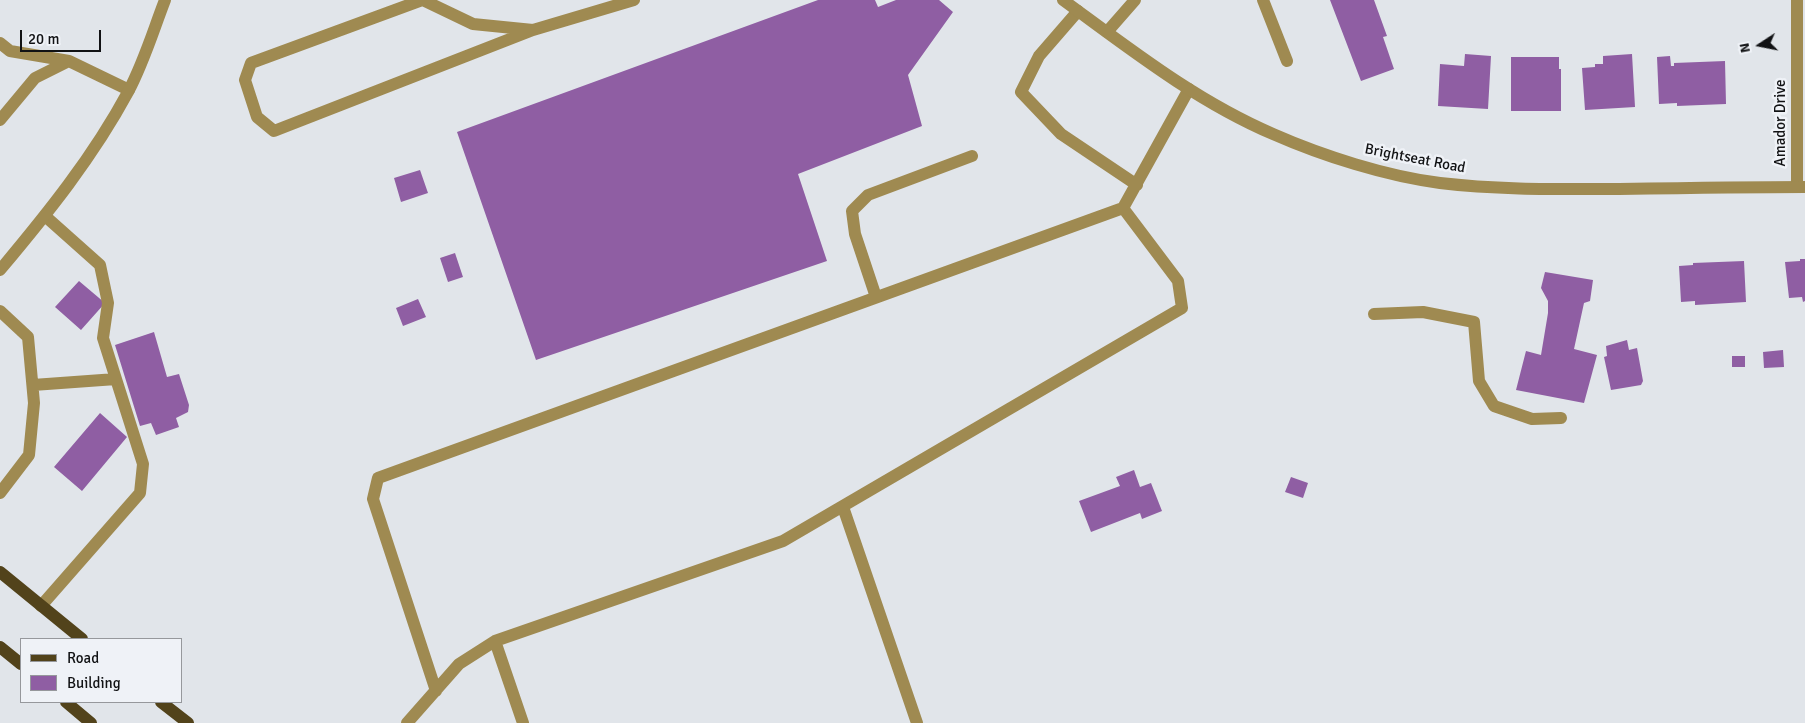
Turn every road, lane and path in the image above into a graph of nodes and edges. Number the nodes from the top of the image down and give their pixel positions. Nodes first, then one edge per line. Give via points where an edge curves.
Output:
1 (164, 0) edge
2 (423, 0) edge
3 (634, 0) edge
4 (1063, 0) edge
5 (1134, 0) edge
6 (1263, 0) edge
7 (1797, 0) edge
8 (1078, 11) junction
9 (533, 30) junction
10 (1107, 32) junction
11 (0, 43) edge
12 (69, 61) junction
13 (1287, 61) dead end
14 (1189, 89) junction
15 (129, 90) junction
16 (0, 120) edge
17 (972, 156) dead end
18 (1136, 185) junction
19 (1801, 187) edge
20 (1123, 208) junction
21 (45, 216) junction
22 (0, 270) edge
23 (876, 297) junction
24 (0, 311) edge
25 (1374, 314) dead end
26 (116, 379) junction
27 (33, 386) junction
28 (1561, 418) dead end
29 (0, 493) edge
30 (843, 507) junction
31 (0, 572) edge
32 (41, 606) junction
33 (81, 638) edge
34 (495, 641) junction
35 (0, 647) edge
36 (20, 663) edge
37 (436, 691) junction
38 (67, 703) edge
39 (162, 703) edge
40 (91, 723) edge
41 (188, 723) edge
42 (407, 723) edge
43 (523, 723) edge
44 (918, 723) edge

1 - 15 street via 146,54
2 - 9 street via 473,24
2 - 9 street via 251,63 245,80 257,117 274,131
3 - 9 street
4 - 8 street, Brightseat Road
5 - 10 street
6 - 13 street
7 - 19 street, Amador Drive
8 - 10 street, Brightseat Road
8 - 18 street via 1039,56 1021,92 1061,134
10 - 14 street, Brightseat Road
11 - 12 street via 10,52
12 - 15 street
12 - 16 street via 35,78
14 - 18 street
14 - 19 street, Brightseat Road via 1272,134 1311,149 1439,183 1548,189
15 - 21 street via 101,140
17 - 23 street via 868,195 852,211 855,234
18 - 20 street
20 - 23 street
20 - 30 street via 1178,281 1182,308
21 - 22 street
21 - 26 street via 100,265 108,303 103,338
23 - 37 street via 378,478 372,499
24 - 27 street via 28,337
25 - 28 street via 1423,312 1474,322 1479,380 1494,406 1532,419
26 - 27 street
26 - 32 street via 143,464 140,492
27 - 29 street via 30,455
30 - 34 street via 783,541
30 - 44 street
31 - 32 main road
32 - 33 main road
34 - 37 street via 460,664
34 - 43 street
35 - 36 main road
37 - 42 street
38 - 40 main road
39 - 41 main road

